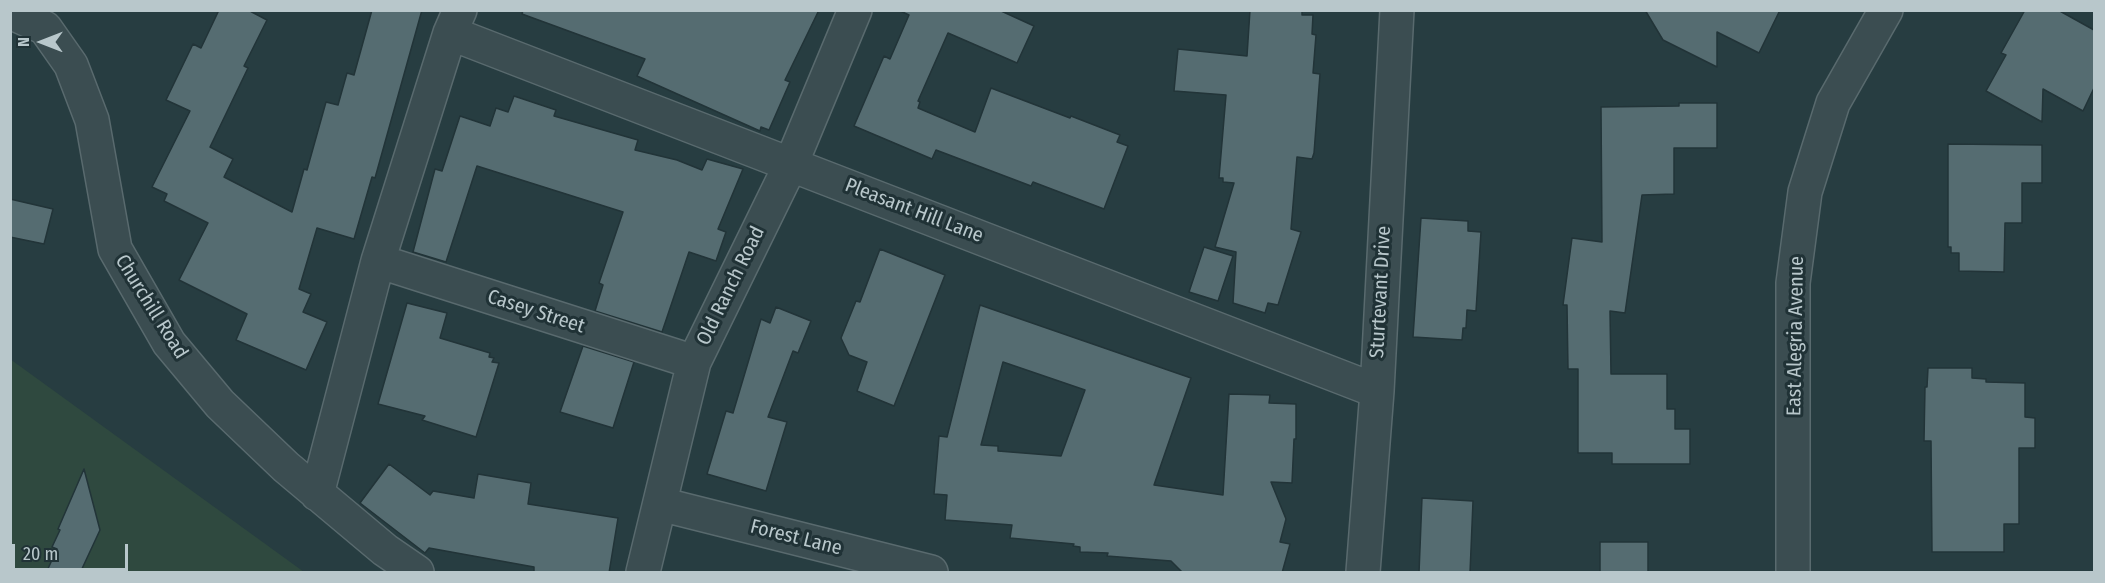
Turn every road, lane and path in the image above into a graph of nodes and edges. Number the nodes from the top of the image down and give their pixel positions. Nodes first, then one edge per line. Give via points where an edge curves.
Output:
1 (855, 10) edge
2 (1397, 10) edge
3 (1886, 10) edge
4 (10, 12) edge
5 (49, 19) edge
6 (455, 22) edge
7 (791, 164) junction
8 (378, 261) junction
9 (694, 362) junction
10 (1377, 391) junction
11 (317, 494) junction
12 (660, 504) junction
13 (417, 573) edge
14 (643, 573) edge
15 (931, 573) edge
16 (1363, 573) edge
17 (1794, 573) edge

1 - 7 street, Old Ranch Road
2 - 10 street, Sturtevant Drive
3 - 17 street, East Alegria Avenue via 1833,103 1805,192 1794,283
4 - 5 street, Churchill Road
5 - 11 street, Churchill Road via 92,120 115,249 169,343 220,404
6 - 7 street, Pleasant Hill Lane
6 - 8 street
7 - 9 street, Old Ranch Road
7 - 10 street, Pleasant Hill Lane
8 - 9 street, Casey Street
8 - 11 street
9 - 12 street, Old Ranch Road
10 - 16 street, Sturtevant Drive
11 - 13 street, Churchill Road
12 - 14 street, Old Ranch Road
12 - 15 street, Forest Lane

